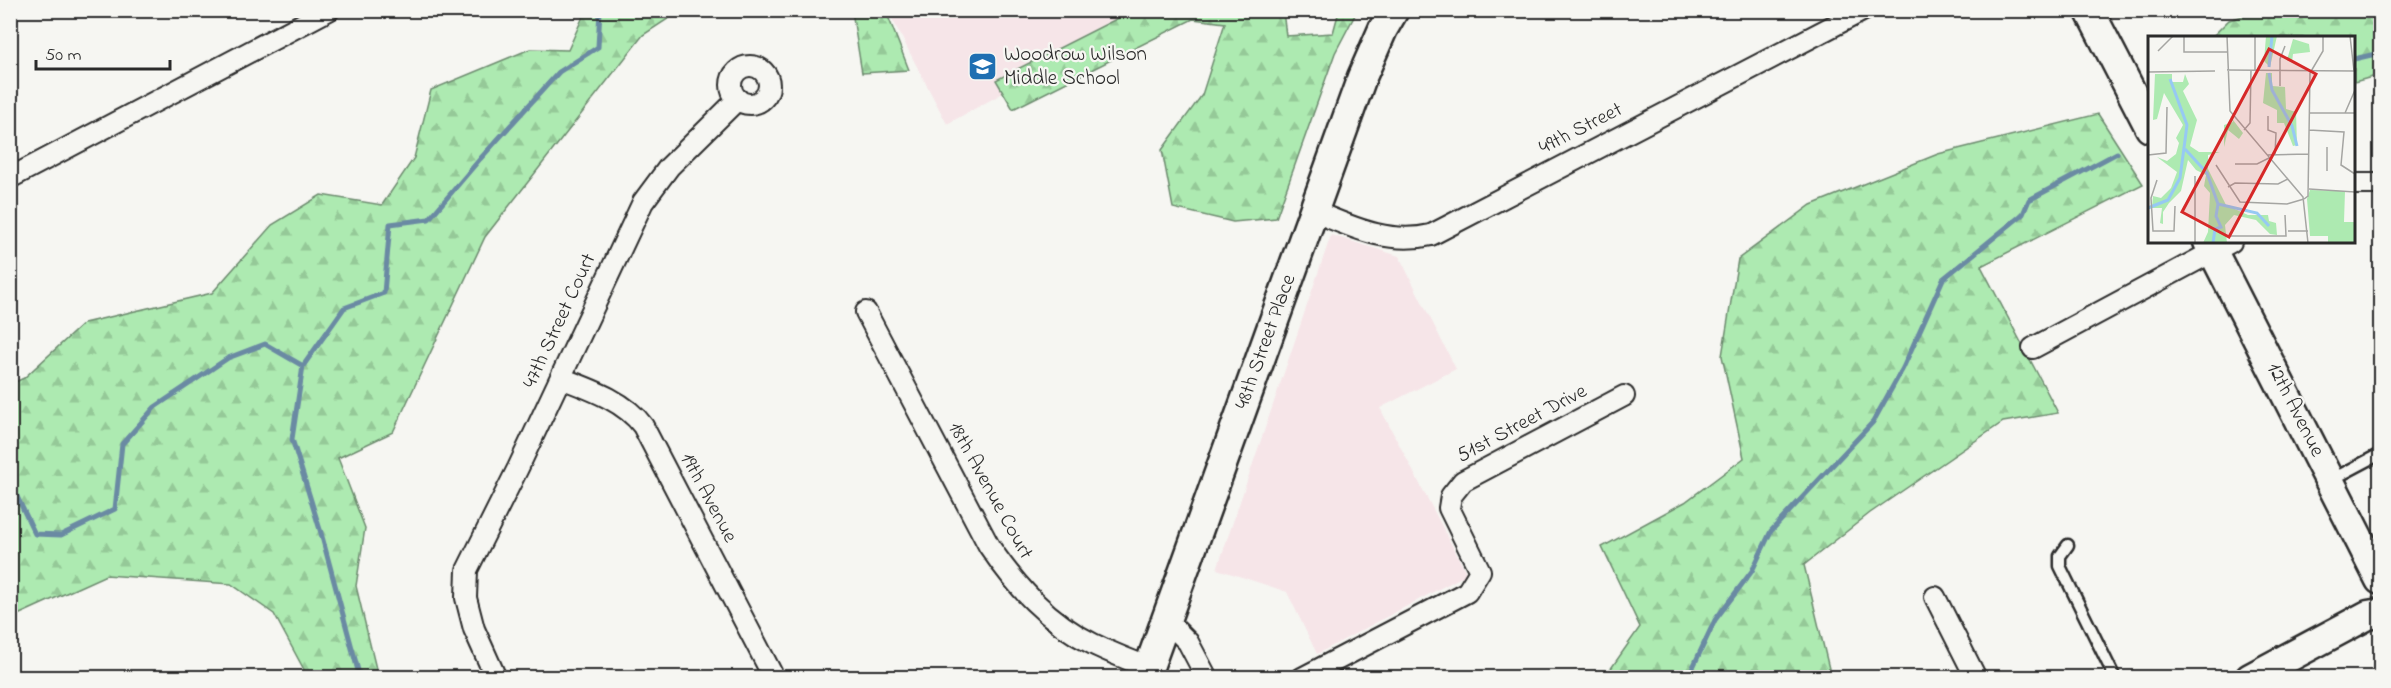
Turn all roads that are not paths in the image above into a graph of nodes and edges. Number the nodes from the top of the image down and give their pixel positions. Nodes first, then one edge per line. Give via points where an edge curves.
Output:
1 (329, 10) edge
2 (1394, 10) edge
3 (1864, 10) edge
4 (2088, 10) edge
5 (738, 99) dead end
6 (2148, 124) edge
7 (10, 178) edge
8 (2355, 184) edge
9 (2380, 184) edge
10 (1313, 211) junction
11 (2217, 245) edge
12 (866, 312) dead end
13 (2033, 348) dead end
14 (561, 378) junction
15 (1624, 396) dead end
16 (2380, 454) edge
17 (2330, 480) junction
18 (2068, 545) dead end
19 (2380, 580) edge
20 (1935, 597) dead end
21 (2380, 613) edge
22 (1166, 620) junction
23 (1147, 673) edge
24 (496, 678) edge
25 (774, 678) edge
26 (1207, 678) edge
27 (1302, 678) edge
28 (1976, 678) edge
29 (2115, 678) edge
30 (2250, 678) edge

1 - 7 street
2 - 10 street, 48th Street Place via 1362,77
3 - 10 street, 49th Street via 1431,235 1414,239 1382,237
4 - 6 street
5 - 14 street, 47th Street Court via 669,167 643,202
8 - 9 street
10 - 22 street, 48th Street Place
11 - 13 street
11 - 17 street, 12th Avenue
12 - 23 street, 18th Avenue Court via 1003,567 1049,616
14 - 24 street, 47th Street Court via 467,570 466,589 474,629
14 - 25 street, 19th Avenue via 635,414
15 - 27 street, 51st Street Drive via 1464,481 1451,496 1449,508 1480,571 1467,592
16 - 17 lane
17 - 19 street, 12th Avenue
18 - 29 lane via 2060,556 2060,566
20 - 28 street
21 - 30 street via 2368,615
22 - 23 street, 48th Street Place
22 - 26 street via 1188,642

